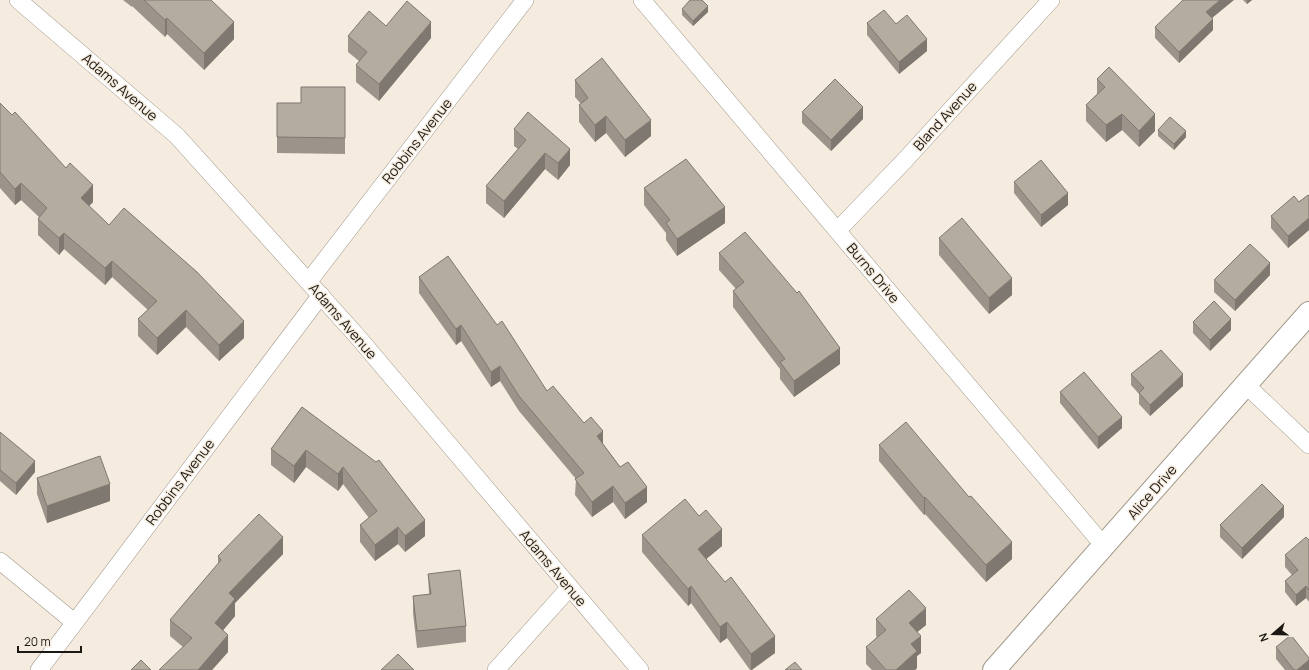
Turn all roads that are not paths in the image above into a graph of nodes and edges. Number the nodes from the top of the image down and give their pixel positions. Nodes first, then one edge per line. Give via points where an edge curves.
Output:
1 (18, 0) edge
2 (525, 0) edge
3 (642, 0) edge
4 (1051, 0) edge
5 (838, 230) junction
6 (309, 281) junction
7 (321, 295) junction
8 (1309, 313) edge
9 (1246, 385) junction
10 (1309, 445) edge
11 (1104, 546) junction
12 (0, 561) edge
13 (570, 587) junction
14 (74, 622) junction
15 (39, 670) edge
16 (496, 670) edge
17 (640, 670) edge
18 (994, 670) edge

1 - 6 street, Adams Avenue via 177,136
2 - 6 street, Robbins Avenue
3 - 5 street, Burns Drive
4 - 5 street, Bland Avenue
5 - 11 street, Burns Drive
6 - 7 street, Adams Avenue
7 - 13 street, Adams Avenue
7 - 14 street, Robbins Avenue
8 - 9 main road, Alice Drive
9 - 10 street
9 - 11 main road, Alice Drive
11 - 18 main road, Alice Drive
12 - 14 street
13 - 16 street
13 - 17 street, Adams Avenue
14 - 15 street, Robbins Avenue

